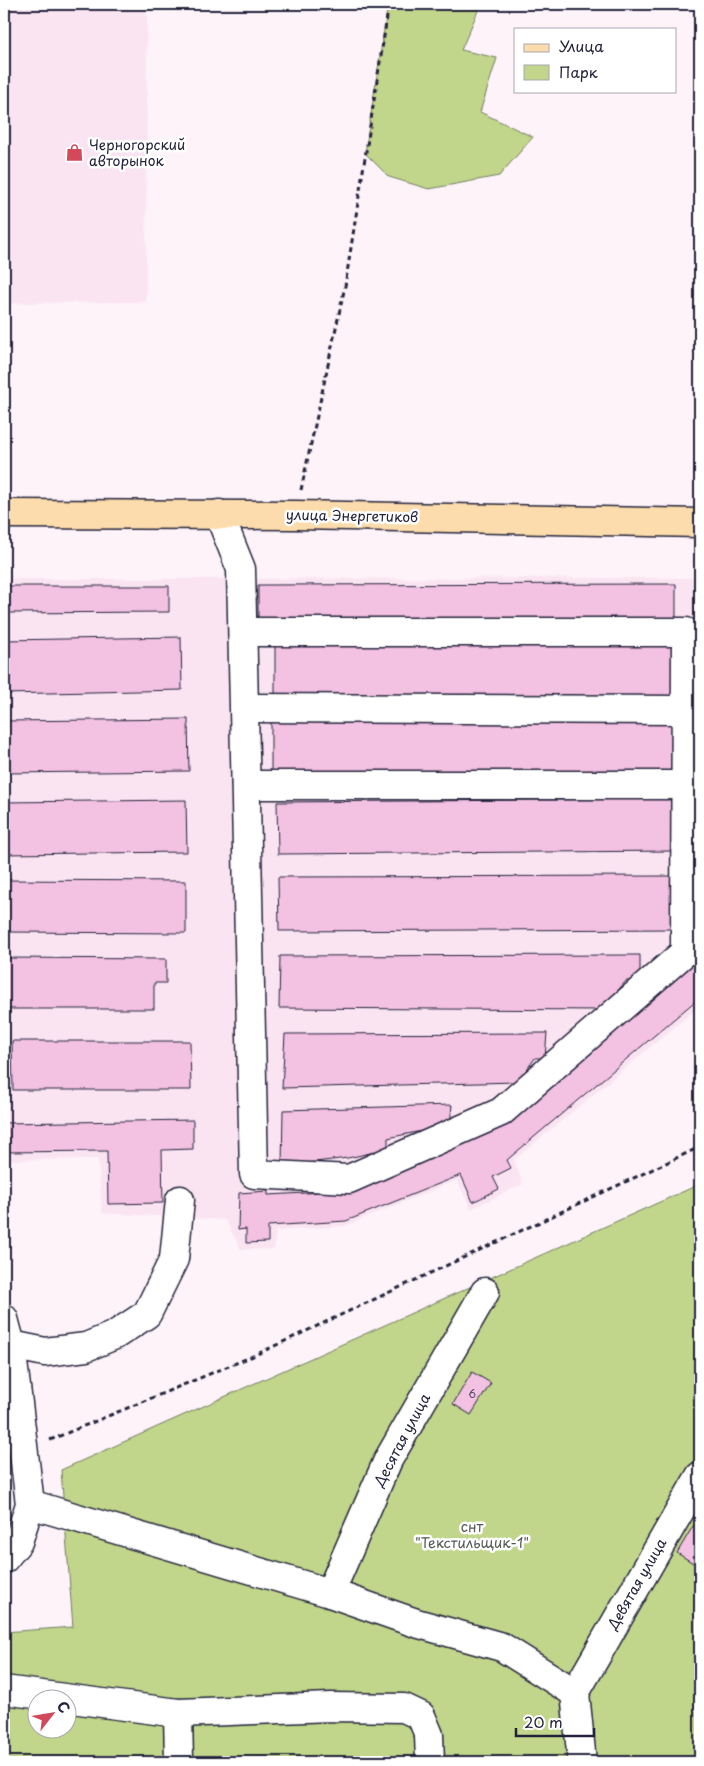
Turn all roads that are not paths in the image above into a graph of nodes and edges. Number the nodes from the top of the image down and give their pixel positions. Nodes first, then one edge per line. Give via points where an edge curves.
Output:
1 (4, 514) edge
2 (219, 514) junction
3 (700, 523) edge
4 (243, 632) junction
5 (245, 708) junction
6 (686, 710) junction
7 (246, 785) junction
8 (685, 785) junction
9 (180, 1200) dead end
10 (485, 1292) dead end
11 (4, 1319) edge
12 (11, 1345) junction
13 (700, 1476) edge
14 (30, 1504) junction
15 (4, 1559) edge
16 (330, 1593) junction
17 (4, 1690) edge
18 (574, 1693) junction
19 (178, 1713) junction
20 (179, 1762) edge
21 (430, 1762) edge
22 (582, 1762) edge

1 - 2 main road, улица Энергетиков
2 - 3 main road, улица Энергетиков
2 - 4 lane via 241,569
4 - 5 lane
4 - 6 lane via 686,632
5 - 6 lane
5 - 7 lane
6 - 8 lane
7 - 8 lane
7 - 8 lane via 254,1174 349,1179 501,1112 685,952
9 - 12 lane via 174,1259 147,1314 115,1335 86,1347 46,1352
10 - 16 lane, Десятая улица via 388,1460
11 - 12 lane
12 - 14 lane
13 - 18 lane, Девятая улица
14 - 15 lane via 18,1542
14 - 16 lane
16 - 18 lane via 416,1623 502,1647
17 - 19 lane
18 - 22 lane
19 - 20 lane
19 - 21 lane via 331,1707 404,1708 421,1716 429,1735

